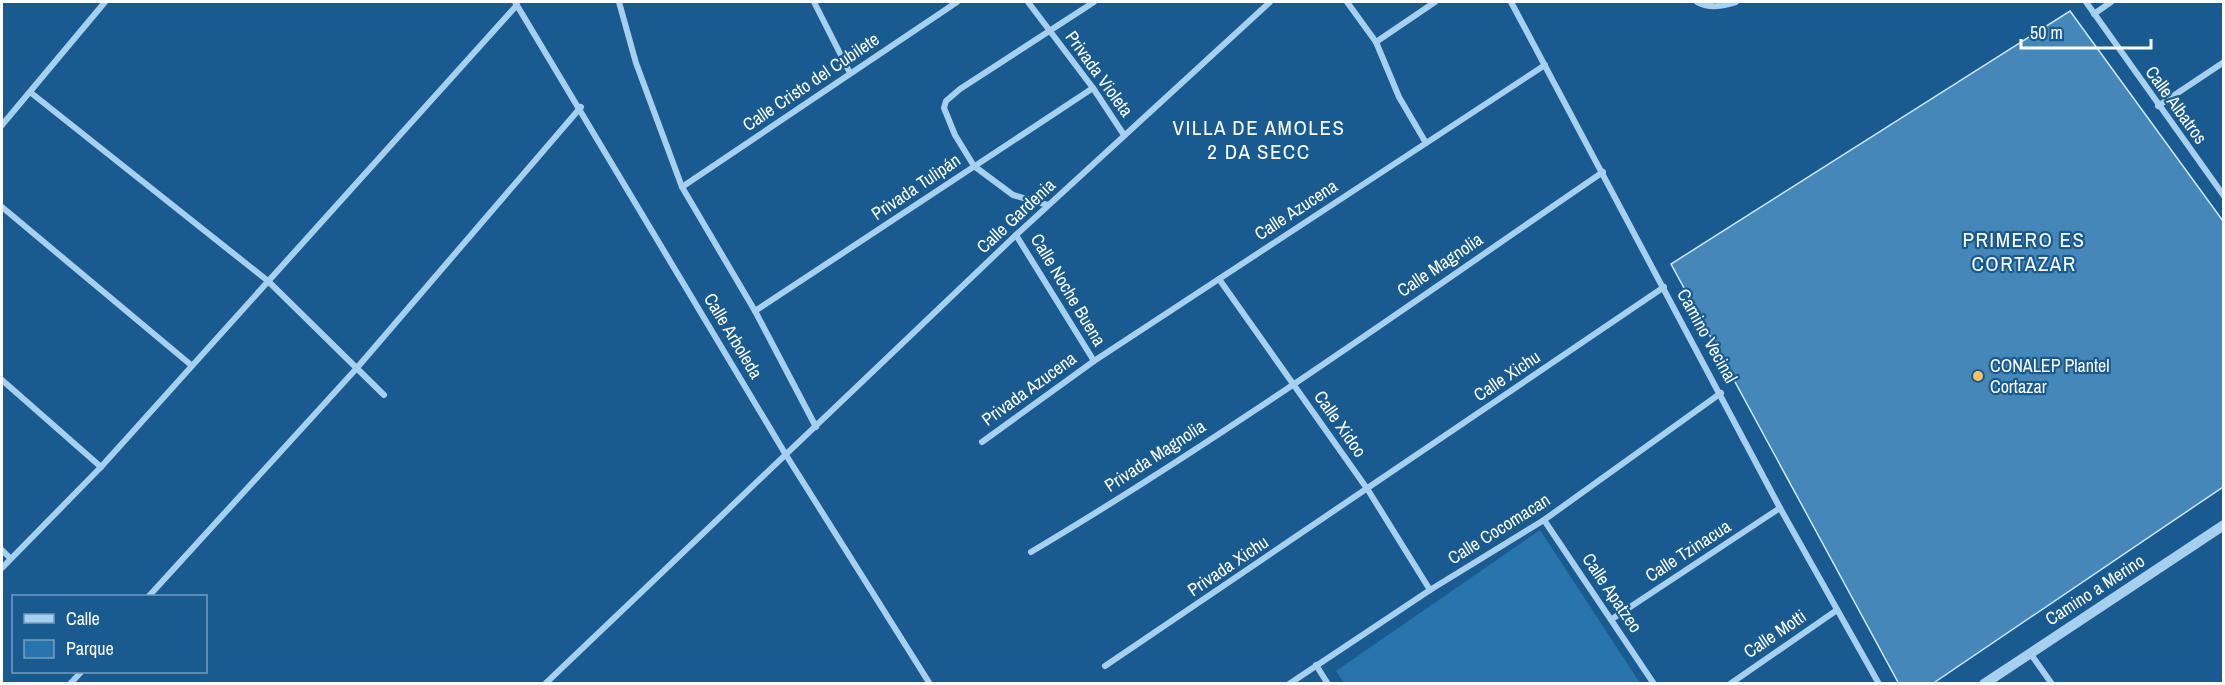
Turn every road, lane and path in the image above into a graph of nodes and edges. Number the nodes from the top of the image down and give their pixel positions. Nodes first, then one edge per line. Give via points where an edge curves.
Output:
1 (105, 2) edge
2 (619, 2) edge
3 (814, 2) edge
4 (1028, 2) edge
5 (1094, 2) edge
6 (1270, 2) edge
7 (1347, 2) edge
8 (1435, 2) edge
9 (1511, 2) edge
10 (1697, 2) edge
11 (1736, 2) edge
12 (2086, 2) edge
13 (2111, 2) edge
14 (516, 3) edge
15 (953, 3) edge
16 (2094, 14) junction
17 (1049, 32) junction
18 (1376, 42) junction
19 (2223, 62) edge
20 (1545, 65) junction
21 (850, 73) junction
22 (1093, 88) junction
23 (30, 92) junction
24 (2158, 106) junction
25 (581, 107) junction
26 (2, 125) edge
27 (1124, 135) junction
28 (1426, 143) junction
29 (974, 166) junction
30 (1604, 172) junction
31 (682, 188) junction
32 (2223, 196) edge
33 (1048, 205) junction
34 (2, 207) edge
35 (1017, 235) junction
36 (1219, 279) junction
37 (267, 281) junction
38 (1664, 287) junction
39 (756, 311) junction
40 (1094, 361) junction
41 (191, 364) junction
42 (356, 369) junction
43 (2, 380) edge
44 (1293, 383) junction
45 (1721, 393) junction
46 (384, 395) dead end
47 (816, 427) junction
48 (982, 442) dead end
49 (786, 455) junction
50 (101, 467) junction
51 (1368, 490) junction
52 (1780, 508) junction
53 (1544, 520) junction
54 (2223, 526) edge
55 (2, 550) edge
56 (1031, 552) dead end
57 (10, 558) junction
58 (2, 567) edge
59 (1430, 590) junction
60 (151, 595) edge
61 (1837, 610) junction
62 (1612, 619) junction
63 (2030, 653) junction
64 (1316, 665) junction
65 (1105, 666) dead end
66 (545, 684) edge
67 (930, 684) edge
68 (1289, 684) edge
69 (1328, 684) edge
70 (1654, 684) edge
71 (1730, 684) edge
72 (1880, 684) edge
73 (1984, 684) edge
74 (2052, 684) edge

1 - 23 street
2 - 31 street via 636,63
3 - 21 street
4 - 17 street, Privada Violeta
5 - 17 street, Privada Violeta
6 - 27 street, Calle Gardenia
7 - 18 street
8 - 18 street
9 - 20 street, Camino Vecinal
10 - 11 street via 1719,7
12 - 16 street, Calle Albatros
13 - 16 street
14 - 25 street, Calle Arboleda
14 - 37 street
15 - 21 street, Calle Cristo del Cubilete
16 - 24 street, Calle Albatros
17 - 22 street, Privada Violeta
17 - 29 street, Privada Violeta via 946,101 944,108 955,135
18 - 28 street via 1399,97
19 - 24 street
20 - 28 street, Calle Azucena
20 - 30 street, Camino Vecinal
21 - 31 street, Calle Cristo del Cubilete
22 - 27 street, Privada Violeta
22 - 29 street, Privada Tulipán
23 - 26 street
23 - 37 street
24 - 32 street, Calle Albatros
25 - 42 street
25 - 49 street, Calle Arboleda
27 - 33 street, Calle Gardenia
28 - 36 street, Calle Azucena
29 - 33 street via 1013,195
29 - 39 street, Privada Tulipán
30 - 38 street, Camino Vecinal
30 - 44 street, Calle Magnolia
31 - 39 street
33 - 35 street, Calle Gardenia
34 - 41 street
35 - 40 street, Calle Noche Buena
35 - 47 street, Calle Gardenia
36 - 40 street, Calle Azucena
36 - 44 street, Calle Xidoo
37 - 41 street
37 - 42 street
38 - 45 street, Camino Vecinal
38 - 51 street, Calle Xichu
39 - 47 street
40 - 48 street, Privada Azucena
41 - 50 street
42 - 46 street
42 - 60 street
43 - 50 street
44 - 51 street, Calle Xidoo
44 - 56 street, Privada Magnolia
45 - 52 street, Camino Vecinal
45 - 53 street, Calle Cocomacan
47 - 49 street, Calle Gardenia
49 - 66 street, Calle Gardenia
49 - 67 street, Calle Arboleda
50 - 57 street
51 - 59 street, Calle Xidoo
51 - 65 street, Privada Xichu
52 - 61 street, Camino Vecinal
52 - 62 street, Calle Tzinacua
53 - 59 street, Calle Cocomacan
53 - 62 street, Calle Apatzeo
54 - 63 street, Camino a Merino
55 - 57 street
57 - 58 street
59 - 64 street, Calle Cocomacan
61 - 71 street, Calle Motti
61 - 72 street, Camino Vecinal
62 - 70 street, Calle Apatzeo
63 - 73 street, Camino a Merino
63 - 74 street
64 - 68 street, Calle Cocomacan
64 - 69 street

